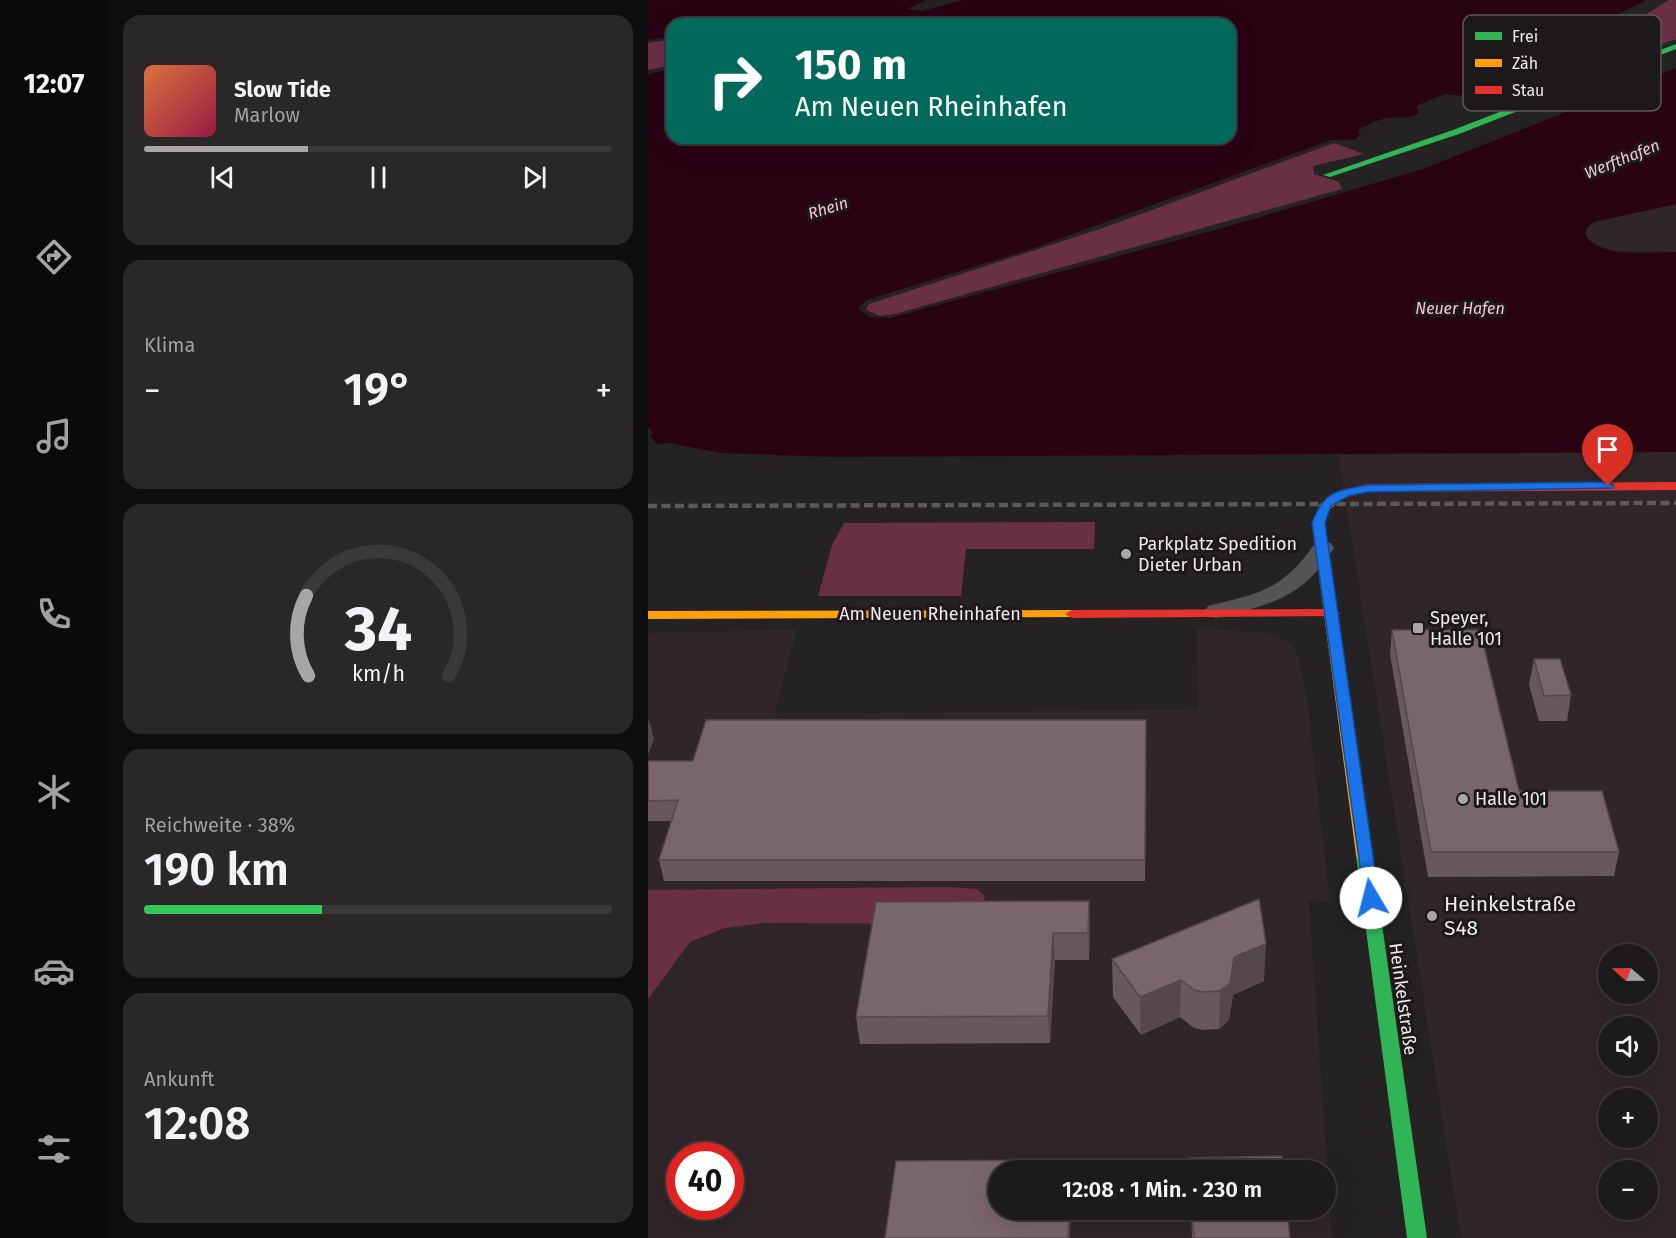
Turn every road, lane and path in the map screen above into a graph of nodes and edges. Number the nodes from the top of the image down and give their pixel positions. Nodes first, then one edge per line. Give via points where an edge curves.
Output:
1 (1676, 46) edge
2 (1661, 52) edge
3 (1510, 111) edge
4 (1327, 175) dead end
5 (1676, 486) edge
6 (1323, 548) junction
7 (1211, 612) junction
8 (1333, 613) junction
9 (648, 615) edge
10 (1417, 1238) edge

1 - 2 street
3 - 4 street
5 - 6 street, Heinkelstraße via 1368,488 1345,493 1325,504 1319,514
6 - 7 street, Am Neuen Rheinhafen via 1302,579 1282,591 1259,601
6 - 8 street, Heinkelstraße
7 - 8 street, Am Neuen Rheinhafen
7 - 9 street, Am Neuen Rheinhafen
8 - 10 street, Heinkelstraße

